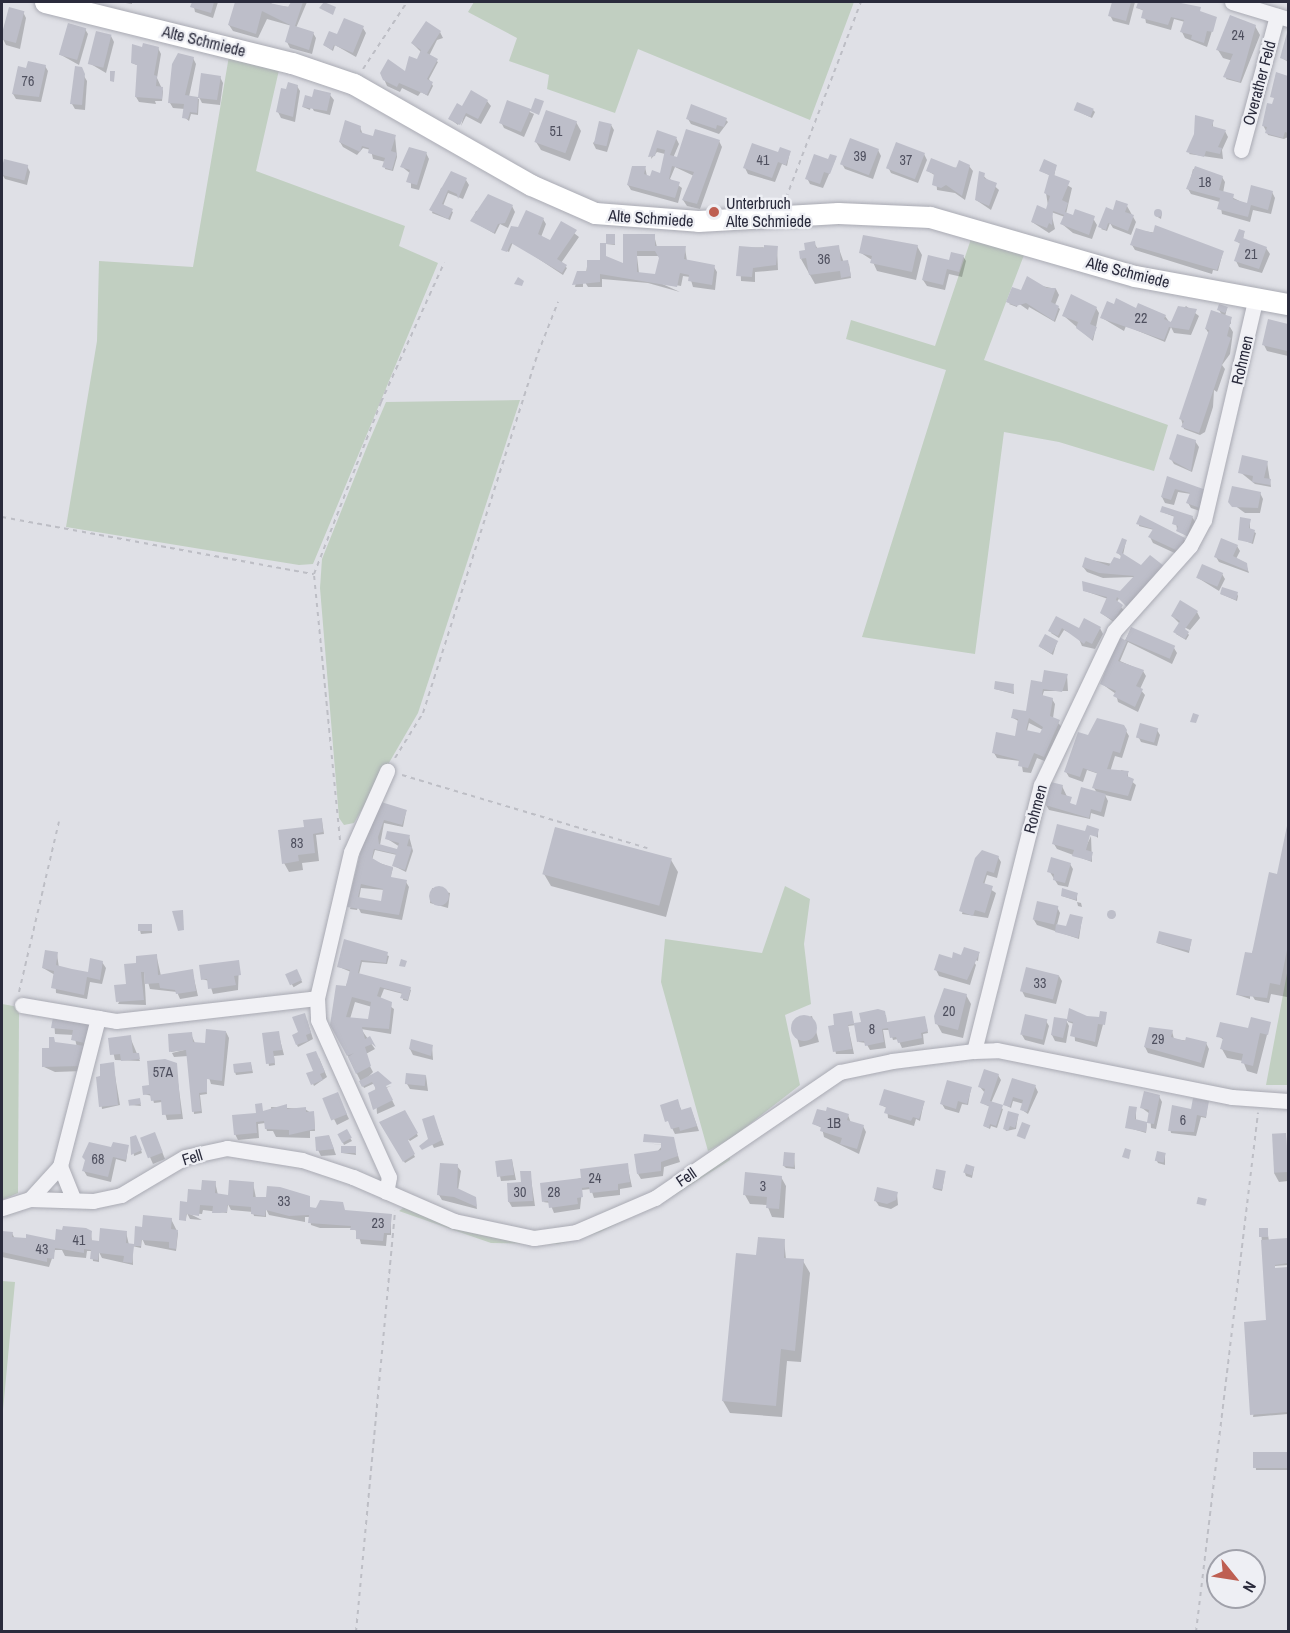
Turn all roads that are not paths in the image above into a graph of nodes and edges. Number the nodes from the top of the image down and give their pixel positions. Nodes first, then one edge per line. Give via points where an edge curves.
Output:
1 (45, 2) edge
2 (1232, 2) edge
3 (1283, 17) edge
4 (1241, 150) dead end
5 (1256, 296) junction
6 (1288, 304) edge
7 (387, 771) road end
8 (317, 998) junction
9 (19, 1004) road end
10 (98, 1018) junction
11 (974, 1051) junction
12 (1288, 1101) edge
13 (60, 1166) junction
14 (391, 1194) junction
15 (73, 1198) junction
16 (30, 1199) junction
17 (2, 1208) edge

1 - 5 street, Alte Schmiede via 292,63 354,84 531,186 595,213 654,221 888,213 930,217 1135,276
2 - 3 street, Overather Feld
3 - 4 street, Overather Feld
5 - 6 street, Alte Schmiede
5 - 11 street, Rohmen via 1204,520 1190,546 1114,631 1041,785
7 - 8 street via 360,828 348,865
8 - 10 street via 116,1021
8 - 14 street via 318,1020 389,1177
9 - 10 street
10 - 13 street, Fell
11 - 12 street via 997,1050 1259,1101
11 - 14 street, Fell via 840,1072 655,1198 576,1232 534,1238 454,1221
13 - 15 street
13 - 16 street, Fell
14 - 15 street, Fell via 302,1160 227,1148 185,1157 121,1195 93,1201
15 - 16 street, Fell
16 - 17 street, Fell

